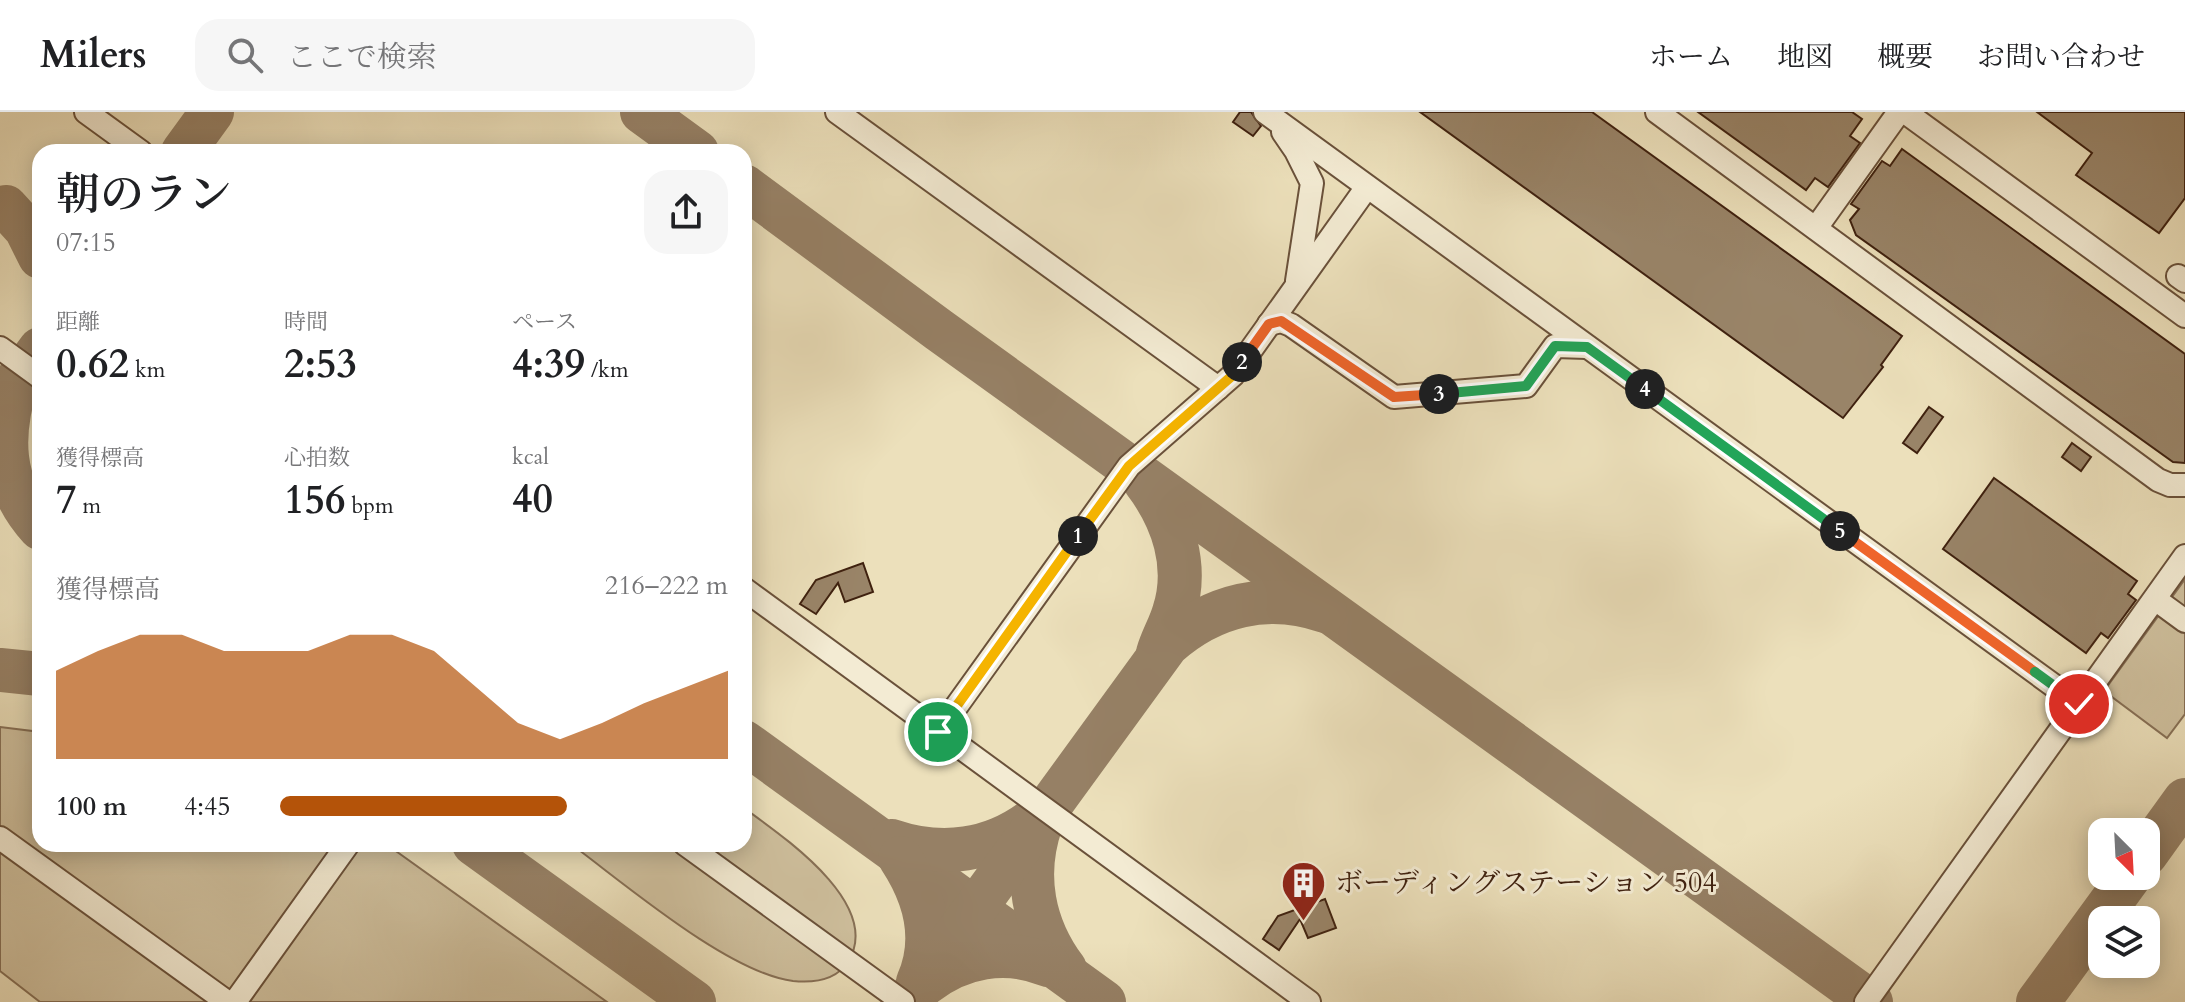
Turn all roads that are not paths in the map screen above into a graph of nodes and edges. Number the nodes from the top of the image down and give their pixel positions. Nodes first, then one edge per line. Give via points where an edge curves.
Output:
1 (86, 112) edge
2 (837, 112) edge
3 (1657, 112) edge
4 (1902, 112) edge
5 (1269, 115) edge
6 (130, 144) edge
7 (1367, 187) junction
8 (1816, 228) junction
9 (1296, 287) junction
10 (2185, 316) edge
11 (1280, 325) junction
12 (1587, 347) junction
13 (0, 348) edge
14 (32, 371) edge
15 (1218, 388) junction
16 (2185, 485) edge
17 (2185, 556) edge
18 (752, 595) edge
19 (2155, 599) junction
20 (2185, 621) edge
21 (2079, 704) junction
22 (938, 732) junction
23 (0, 838) edge
24 (342, 852) edge
25 (696, 852) edge
26 (227, 1002) edge
27 (235, 1002) edge
28 (903, 1002) edge
29 (1309, 1002) edge
30 (1866, 1002) edge

1 - 6 lane
2 - 15 lane
3 - 8 lane
4 - 8 lane
4 - 10 lane
5 - 7 lane
5 - 9 lane via 1312,183
7 - 9 lane
7 - 12 lane
8 - 16 lane via 2158,480
9 - 11 lane
11 - 12 lane via 1394,397 1526,386 1555,346
11 - 15 lane
12 - 21 lane
13 - 14 lane
15 - 22 lane via 1129,466
17 - 19 lane
18 - 22 lane
19 - 20 lane
19 - 21 lane
21 - 30 lane
22 - 29 lane
23 - 26 lane
24 - 27 lane
25 - 28 lane

